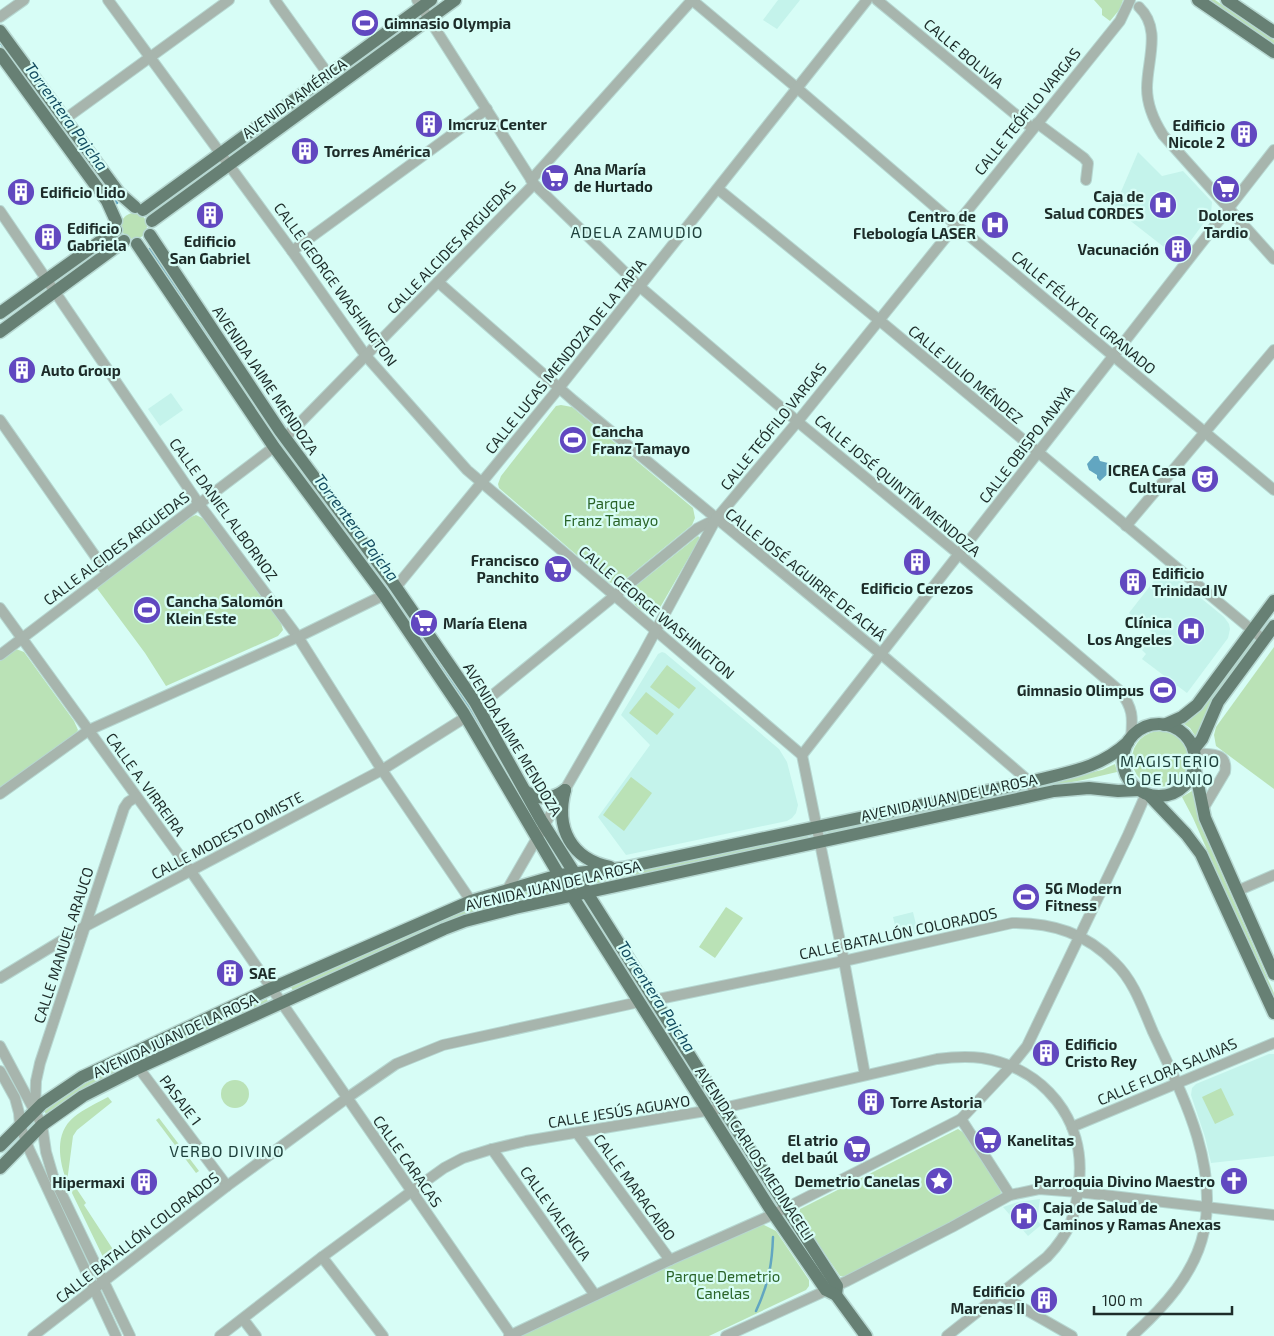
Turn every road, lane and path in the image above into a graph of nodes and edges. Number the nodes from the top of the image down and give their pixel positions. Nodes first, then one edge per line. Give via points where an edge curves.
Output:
1 (24, 0) edge
2 (108, 0) edge
3 (229, 0) edge
4 (275, 0) edge
5 (455, 0) edge
6 (692, 0) edge
7 (867, 0) edge
8 (877, 0) edge
9 (1130, 0) edge
10 (1198, 0) edge
11 (1227, 0) edge
12 (423, 2) edge
13 (1141, 4) edge
14 (0, 17) edge
15 (430, 18) junction
16 (1120, 21) junction
17 (0, 31) edge
18 (1274, 32) edge
19 (1274, 52) edge
20 (0, 54) edge
21 (149, 58) junction
22 (328, 74) junction
23 (797, 88) junction
24 (487, 109) junction
25 (65, 119) junction
26 (1035, 126) junction
27 (1274, 150) edge
28 (220, 154) junction
29 (229, 166) junction
30 (1086, 180) dead end
31 (533, 182) junction
32 (718, 189) junction
33 (139, 208) junction
34 (1229, 208) junction
35 (0, 211) edge
36 (152, 221) junction
37 (955, 224) junction
38 (116, 225) junction
39 (150, 236) junction
40 (124, 242) junction
41 (137, 244) junction
42 (292, 251) junction
43 (1274, 257) edge
44 (46, 280) junction
45 (438, 282) junction
46 (639, 286) junction
47 (54, 292) junction
48 (0, 313) edge
49 (879, 320) junction
50 (0, 332) edge
51 (1274, 350) edge
52 (366, 356) junction
53 (1114, 356) junction
54 (559, 388) junction
55 (0, 420) edge
56 (798, 421) junction
57 (1205, 433) junction
58 (284, 438) junction
59 (274, 447) junction
60 (1038, 452) junction
61 (481, 483) junction
62 (1274, 490) edge
63 (199, 504) junction
64 (716, 519) junction
65 (1126, 526) junction
66 (960, 555) junction
67 (107, 574) junction
68 (396, 587) junction
69 (384, 595) junction
70 (616, 597) junction
71 (1274, 600) edge
72 (0, 608) edge
73 (1274, 626) edge
74 (656, 630) junction
75 (1252, 630) junction
76 (298, 637) junction
77 (22, 638) junction
78 (1264, 640) junction
79 (881, 654) junction
80 (0, 655) edge
81 (478, 707) junction
82 (466, 717) junction
83 (1164, 724) junction
84 (89, 730) junction
85 (1130, 740) junction
86 (802, 755) junction
87 (1194, 756) junction
88 (382, 770) junction
89 (1030, 782) junction
90 (565, 790) junction
91 (525, 791) junction
92 (1145, 793) junction
93 (0, 794) edge
94 (1035, 795) junction
95 (136, 797) junction
96 (1203, 809) junction
97 (545, 825) junction
98 (817, 827) junction
99 (537, 840) junction
100 (820, 841) junction
101 (623, 868) junction
102 (190, 870) junction
103 (576, 872) junction
104 (559, 875) junction
105 (1274, 875) edge
106 (507, 890) junction
107 (1237, 891) junction
108 (588, 892) junction
109 (572, 895) junction
110 (471, 901) junction
111 (84, 927) junction
112 (1079, 936) junction
113 (844, 960) junction
114 (1274, 974) edge
115 (0, 978) edge
116 (272, 988) junction
117 (654, 1000) junction
118 (638, 1002) junction
119 (282, 1003) junction
120 (1274, 1013) edge
121 (1274, 1043) edge
122 (0, 1046) edge
123 (128, 1055) junction
124 (1011, 1066) junction
125 (138, 1068) junction
126 (0, 1071) edge
127 (866, 1075) junction
128 (1177, 1084) junction
129 (347, 1098) junction
130 (723, 1108) junction
131 (35, 1110) junction
132 (708, 1111) junction
133 (961, 1119) junction
134 (20, 1125) junction
135 (42, 1125) junction
136 (1072, 1127) junction
137 (577, 1133) junction
138 (26, 1141) junction
139 (0, 1146) edge
140 (492, 1149) junction
141 (0, 1168) edge
142 (227, 1186) junction
143 (412, 1191) junction
144 (1078, 1192) junction
145 (1010, 1195) junction
146 (1207, 1207) junction
147 (786, 1208) junction
148 (774, 1214) junction
149 (1274, 1215) edge
150 (322, 1258) junction
151 (670, 1260) junction
152 (104, 1281) junction
153 (94, 1288) junction
154 (833, 1290) junction
155 (1000, 1294) junction
156 (594, 1295) junction
157 (243, 1319) junction
158 (745, 1327) junction
159 (510, 1335) edge
160 (33, 1336) edge
161 (116, 1336) edge
162 (130, 1336) edge
163 (220, 1336) edge
164 (256, 1336) edge
165 (383, 1336) edge
166 (726, 1336) edge
167 (752, 1336) edge
168 (866, 1336) edge
169 (947, 1336) edge
170 (1072, 1336) edge
171 (1132, 1336) edge

1 - 14 street
2 - 21 street, CALLE GEORGE WASHINGTON
3 - 21 street
4 - 22 street
5 - 15 main road, AVENIDA AMÉRICA
6 - 23 street, CALLE FÉLIX DEL GRANADO
6 - 31 street, CALLE ALCIDES ARGUEDAS
7 - 23 street, CALLE LUCAS MENDOZA DE LA TAPIA
8 - 26 street, CALLE BOLIVIA
9 - 16 street, CALLE TEÓFILO VARGAS
10 - 19 main road
11 - 18 main road
12 - 15 street, CALLE JOSÉ QUINTÍN MENDOZA
12 - 22 main road, AVENIDA AMÉRICA
13 - 16 street, CALLE TEÓFILO VARGAS
13 - 34 street via 1152,32 1147,88 1154,121
15 - 24 street, CALLE JOSÉ QUINTÍN MENDOZA
15 - 29 main road, AVENIDA AMÉRICA
16 - 26 street, CALLE TEÓFILO VARGAS
17 - 25 main road
20 - 38 main road via 107,201
21 - 25 street
21 - 28 street, CALLE GEORGE WASHINGTON
22 - 28 main road, AVENIDA AMÉRICA
23 - 32 street, CALLE LUCAS MENDOZA DE LA TAPIA
23 - 37 street, CALLE FÉLIX DEL GRANADO
24 - 31 street, CALLE JOSÉ QUINTÍN MENDOZA
24 - 42 street
25 - 33 main road via 119,193
26 - 30 street, CALLE BOLIVIA via 1084,158 1088,163
26 - 37 street, CALLE TEÓFILO VARGAS
27 - 34 street, CALLE OBISPO ANAYA
28 - 29 street, CALLE GEORGE WASHINGTON
28 - 33 main road, AVENIDA AMÉRICA
29 - 36 main road, AVENIDA AMÉRICA
29 - 42 street, CALLE GEORGE WASHINGTON
31 - 45 street, CALLE ALCIDES ARGUEDAS
31 - 46 street, CALLE JOSÉ QUINTÍN MENDOZA
32 - 46 street, CALLE LUCAS MENDOZA DE LA TAPIA
32 - 49 street, CALLE JULIO MÉNDEZ
33 - 36 main road
33 - 38 main road via 124,210
34 - 43 street
34 - 53 street, CALLE OBISPO ANAYA
35 - 44 street, CALLE DANIEL ALBORNOZ
36 - 39 main road
37 - 49 street, CALLE TEÓFILO VARGAS
37 - 53 street, CALLE FÉLIX DEL GRANADO
38 - 40 main road
38 - 44 main road
39 - 41 main road
39 - 58 main road, AVENIDA JAIME MENDOZA
40 - 41 main road
40 - 47 main road
41 - 59 main road, AVENIDA JAIME MENDOZA
42 - 52 street, CALLE GEORGE WASHINGTON
44 - 47 street, CALLE DANIEL ALBORNOZ
44 - 48 main road
45 - 52 street, CALLE ALCIDES ARGUEDAS
45 - 54 street, CALLE JOSÉ AGUIRRE DE ACHÁ
46 - 54 street, CALLE LUCAS MENDOZA DE LA TAPIA
46 - 56 street, CALLE JOSÉ QUINTÍN MENDOZA
47 - 50 main road
47 - 63 street, CALLE DANIEL ALBORNOZ
49 - 56 street, CALLE TEÓFILO VARGAS
49 - 60 street, CALLE JULIO MÉNDEZ
51 - 57 street
52 - 58 street, CALLE ALCIDES ARGUEDAS
52 - 61 street, CALLE GEORGE WASHINGTON
53 - 57 street, CALLE FÉLIX DEL GRANADO
53 - 60 street, CALLE OBISPO ANAYA
54 - 61 street, CALLE LUCAS MENDOZA DE LA TAPIA
54 - 64 street, CALLE JOSÉ AGUIRRE DE ACHÁ
55 - 67 street
56 - 64 street, CALLE TEÓFILO VARGAS
56 - 66 street, CALLE JOSÉ QUINTÍN MENDOZA
57 - 62 street, CALLE FÉLIX DEL GRANADO
57 - 65 street
58 - 68 main road, AVENIDA JAIME MENDOZA
59 - 63 street, CALLE ALCIDES ARGUEDAS
59 - 69 main road, AVENIDA JAIME MENDOZA
60 - 65 street, CALLE JULIO MÉNDEZ
60 - 66 street, CALLE OBISPO ANAYA
61 - 68 street, CALLE LUCAS MENDOZA DE LA TAPIA
61 - 70 street, CALLE GEORGE WASHINGTON
63 - 67 street, CALLE ALCIDES ARGUEDAS
63 - 76 street, CALLE DANIEL ALBORNOZ
64 - 70 street via 698,528
64 - 74 street, CALLE TEÓFILO VARGAS
64 - 79 street, CALLE JOSÉ AGUIRRE DE ACHÁ
65 - 75 street, CALLE JULIO MÉNDEZ
66 - 79 street, CALLE OBISPO ANAYA
66 - 85 street, CALLE JOSÉ QUINTÍN MENDOZA via 1120,691 1129,702 1132,714
67 - 77 street, CALLE ALCIDES ARGUEDAS
68 - 81 main road, AVENIDA JAIME MENDOZA
69 - 76 street
69 - 82 main road, AVENIDA JAIME MENDOZA
70 - 74 street, CALLE GEORGE WASHINGTON
70 - 81 street
71 - 75 main road
72 - 77 street, CALLE A. VIRREIRA
73 - 78 main road
74 - 86 street, CALLE GEORGE WASHINGTON
74 - 90 street, CALLE TEÓFILO VARGAS
75 - 78 street, CALLE JULIO MÉNDEZ
75 - 83 main road via 1197,705 1182,717
76 - 84 street
76 - 88 street, CALLE DANIEL ALBORNOZ
77 - 80 street, CALLE ALCIDES ARGUEDAS
77 - 84 street, CALLE A. VIRREIRA
78 - 87 main road via 1218,702
79 - 86 street, CALLE OBISPO ANAYA
79 - 89 street, CALLE JOSÉ AGUIRRE DE ACHÁ
81 - 91 main road, AVENIDA JAIME MENDOZA
82 - 88 street, CALLE MODESTO OMISTE
82 - 99 main road, AVENIDA JAIME MENDOZA
83 - 85 main road via 1142,728
83 - 87 main road via 1188,739
84 - 93 street
84 - 95 street, CALLE A. VIRREIRA
85 - 89 main road, AVENIDA JUAN DE LA ROSA via 1100,763
85 - 92 main road via 1123,757 1124,768 1129,779
86 - 98 street
87 - 92 main road via 1187,782 1177,790 1166,795
87 - 96 main road
87 - 96 street via 1220,756 1226,765 1226,772
88 - 102 street, CALLE MODESTO OMISTE
88 - 110 street, CALLE DANIEL ALBORNOZ
89 - 94 street, CALLE JOSÉ AGUIRRE DE ACHÁ
89 - 98 main road, AVENIDA JUAN DE LA ROSA
90 - 91 main road via 545,798
90 - 97 street, CALLE TEÓFILO VARGAS
90 - 101 main road via 561,812 570,842 596,864
91 - 97 main road, AVENIDA JAIME MENDOZA
92 - 94 main road, AVENIDA JUAN DE LA ROSA via 1089,788
92 - 112 street
92 - 120 main road via 1201,854
94 - 100 main road, AVENIDA JUAN DE LA ROSA
95 - 102 street, CALLE A. VIRREIRA
95 - 111 street, CALLE MANUEL ARAUCO via 124,808
96 - 107 main road
97 - 99 street, CALLE TEÓFILO VARGAS
97 - 103 main road, AVENIDA JAIME MENDOZA
98 - 100 street
98 - 101 main road, AVENIDA JUAN DE LA ROSA
99 - 104 main road, AVENIDA JAIME MENDOZA
99 - 106 street, CALLE TEÓFILO VARGAS
100 - 108 main road, AVENIDA JUAN DE LA ROSA
100 - 113 street
101 - 103 main road, AVENIDA JUAN DE LA ROSA
102 - 111 street, CALLE MODESTO OMISTE
102 - 116 street, CALLE A. VIRREIRA
103 - 104 main road, AVENIDA JUAN DE LA ROSA
103 - 108 main road, AVENIDA JAIME MENDOZA
104 - 106 main road, AVENIDA JUAN DE LA ROSA
104 - 109 main road, AVENIDA JAIME MENDOZA
105 - 107 street
106 - 110 main road, AVENIDA JUAN DE LA ROSA
107 - 114 main road
108 - 109 main road, AVENIDA JUAN DE LA ROSA
108 - 117 main road, AVENIDA CARLOS MEDINACELI
109 - 118 main road, AVENIDA CARLOS MEDINACELI
109 - 119 main road, AVENIDA JUAN DE LA ROSA via 458,924
110 - 116 main road, AVENIDA JUAN DE LA ROSA
111 - 115 street, CALLE MODESTO OMISTE
111 - 131 street, CALLE MANUEL ARAUCO via 40,1063
112 - 113 street, CALLE BATALLÓN COLORADOS via 1037,923 1012,923
112 - 124 street via 1027,1046
112 - 128 street, CALLE BATALLÓN COLORADOS via 1115,962 1129,979
113 - 117 street, CALLE BATALLÓN COLORADOS
113 - 127 street
116 - 119 street, CALLE A. VIRREIRA
116 - 123 main road, AVENIDA JUAN DE LA ROSA
117 - 130 main road, AVENIDA CARLOS MEDINACELI
118 - 129 street, CALLE BATALLÓN COLORADOS via 443,1045 396,1064
118 - 132 main road, AVENIDA CARLOS MEDINACELI
119 - 125 main road, AVENIDA JUAN DE LA ROSA
119 - 129 street, CALLE CARACAS
121 - 128 street, CALLE FLORA SALINAS
122 - 131 street
123 - 125 street, PASAJE 1
123 - 131 main road, AVENIDA JUAN DE LA ROSA via 82,1077
124 - 127 street, CALLE JESÚS AGUAYO via 983,1058 959,1056
124 - 133 street
124 - 136 street, CALLE JESÚS AGUAYO via 1028,1075 1055,1098
125 - 135 main road, AVENIDA JUAN DE LA ROSA via 83,1096
125 - 142 street, PASAJE 1
126 - 134 street via 15,1098
127 - 130 street, CALLE JESÚS AGUAYO
128 - 136 street, CALLE FLORA SALINAS
128 - 146 street, CALLE BATALLÓN COLORADOS via 1204,1162
129 - 142 street, CALLE BATALLÓN COLORADOS
129 - 143 street, CALLE CARACAS
130 - 132 street, CALLE JESÚS AGUAYO
130 - 147 main road, AVENIDA CARLOS MEDINACELI
131 - 134 main road, AVENIDA JUAN DE LA ROSA
131 - 135 street
132 - 137 street, CALLE JESÚS AGUAYO
132 - 148 main road, AVENIDA CARLOS MEDINACELI
133 - 145 street
133 - 147 street
134 - 138 street
134 - 139 main road, AVENIDA JUAN DE LA ROSA
135 - 138 main road, AVENIDA JUAN DE LA ROSA
135 - 152 street via 54,1176
136 - 144 street, CALLE JESÚS AGUAYO via 1081,1165
137 - 140 street, CALLE JESÚS AGUAYO
137 - 151 street, CALLE MARACAIBO
138 - 141 main road, AVENIDA JUAN DE LA ROSA
138 - 153 street
140 - 143 street, CALLE JESÚS AGUAYO via 463,1158
140 - 156 street, CALLE VALENCIA
142 - 152 street, CALLE BATALLÓN COLORADOS
143 - 150 street, CALLE JESÚS AGUAYO
143 - 159 street, CALLE CARACAS
144 - 145 street via 1039,1189
144 - 146 street
144 - 155 street, CALLE JESÚS AGUAYO via 1076,1208 1062,1241
145 - 154 street
146 - 149 street
146 - 171 street, CALLE BATALLÓN COLORADOS via 1204,1232 1190,1267 1175,1292
147 - 148 street
147 - 154 main road, AVENIDA CARLOS MEDINACELI
148 - 151 street
148 - 154 main road, AVENIDA CARLOS MEDINACELI
150 - 157 street, CALLE JESÚS AGUAYO
150 - 165 street
151 - 156 street
152 - 153 street, CALLE BATALLÓN COLORADOS
152 - 162 street
153 - 160 street, CALLE BATALLÓN COLORADOS
153 - 161 street
154 - 158 street
154 - 168 main road, AVENIDA CARLOS MEDINACELI
155 - 169 street, CALLE JESÚS AGUAYO
155 - 170 street
156 - 159 street
157 - 163 street, CALLE JESÚS AGUAYO
157 - 164 street
158 - 166 street
158 - 167 street

